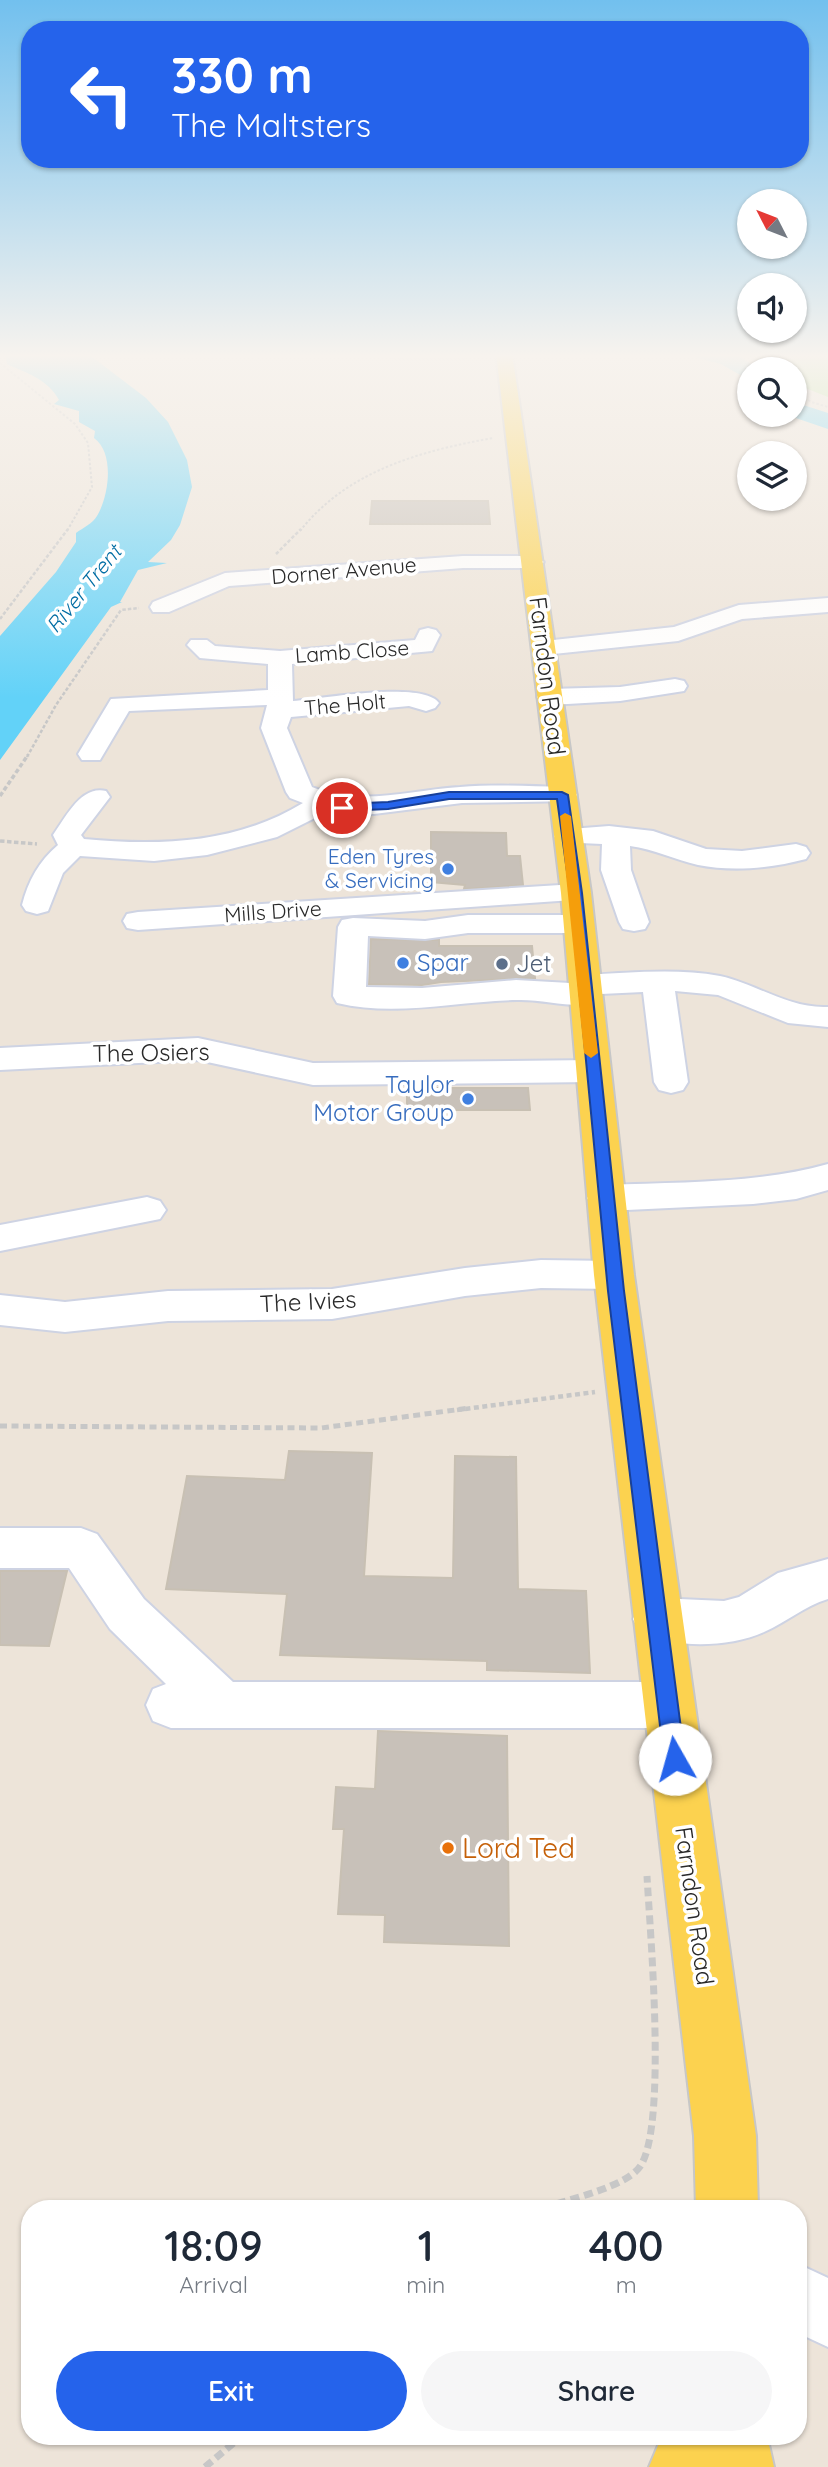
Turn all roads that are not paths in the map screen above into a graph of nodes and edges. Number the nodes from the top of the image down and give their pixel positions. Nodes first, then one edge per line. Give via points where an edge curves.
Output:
1 (519, 468) edge
2 (533, 562) junction
3 (828, 605) edge
4 (161, 607) road end
5 (429, 648) dead end
6 (544, 648) junction
7 (201, 654) dead end
8 (280, 657) junction
9 (675, 686) dead end
10 (413, 697) dead end
11 (550, 697) junction
12 (279, 704) junction
13 (91, 754) dead end
14 (562, 795) junction
15 (96, 797) dead end
16 (321, 803) junction
17 (568, 836) junction
18 (617, 836) junction
19 (74, 847) junction
20 (796, 853) dead end
21 (37, 905) dead end
22 (577, 909) junction
23 (138, 921) dead end
24 (634, 922) dead end
25 (658, 982) junction
26 (585, 990) junction
27 (828, 1017) edge
28 (0, 1059) edge
29 (593, 1072) junction
30 (671, 1082) dead end
31 (828, 1177) edge
32 (606, 1198) junction
33 (147, 1210) dead end
34 (1, 1243) edge
35 (614, 1275) junction
36 (0, 1310) edge
37 (0, 1548) edge
38 (828, 1579) edge
39 (657, 1619) junction
40 (171, 1704) dead end
41 (222, 1705) junction
42 (667, 1705) junction
43 (727, 2200) edge
44 (807, 2302) edge
45 (828, 2314) edge
46 (694, 2445) edge
47 (735, 2445) edge
48 (684, 2467) edge
49 (739, 2467) edge

1 - 2 main road, Farndon Road
2 - 4 street, Dorner Avenue via 463,562 225,580
2 - 6 main road, Farndon Road
3 - 6 street via 739,612 666,636
5 - 8 street, Lamb Close
6 - 11 main road, Farndon Road
7 - 8 street, Lamb Close
8 - 12 street, Lamb Close
9 - 11 street
10 - 12 street, The Holt
11 - 14 main road, Farndon Road
12 - 13 street, The Holt via 120,705
12 - 16 street, Lamb Close via 274,728 300,792
14 - 16 street via 449,796 342,808
14 - 17 main road, Farndon Road
15 - 19 street via 67,835
16 - 19 street via 266,834 189,848 164,852
17 - 18 street
17 - 22 main road, Farndon Road
18 - 20 street via 653,839 702,857 741,860
18 - 24 street via 616,870
19 - 21 street via 52,863
22 - 23 street, Mills Drive
22 - 26 main road, Farndon Road
22 - 26 street via 455,928 353,927 349,996
25 - 26 street
25 - 27 street via 723,987 801,1017
25 - 30 street
26 - 29 main road, Farndon Road
28 - 29 street, The Osiers via 198,1049 313,1074
29 - 32 main road, Farndon Road
31 - 32 street via 753,1191
32 - 35 main road, Farndon Road
33 - 34 street
35 - 36 street, The Ivies via 516,1277 332,1304 168,1307 65,1317
35 - 39 main road, Farndon Road
37 - 41 street via 81,1548 127,1614
38 - 39 street via 794,1588 750,1616 724,1622
39 - 42 main road, Farndon Road
40 - 41 street
41 - 42 street
42 - 43 main road, Farndon Road via 724,2136
44 - 45 street
46 - 48 main road
47 - 49 main road

